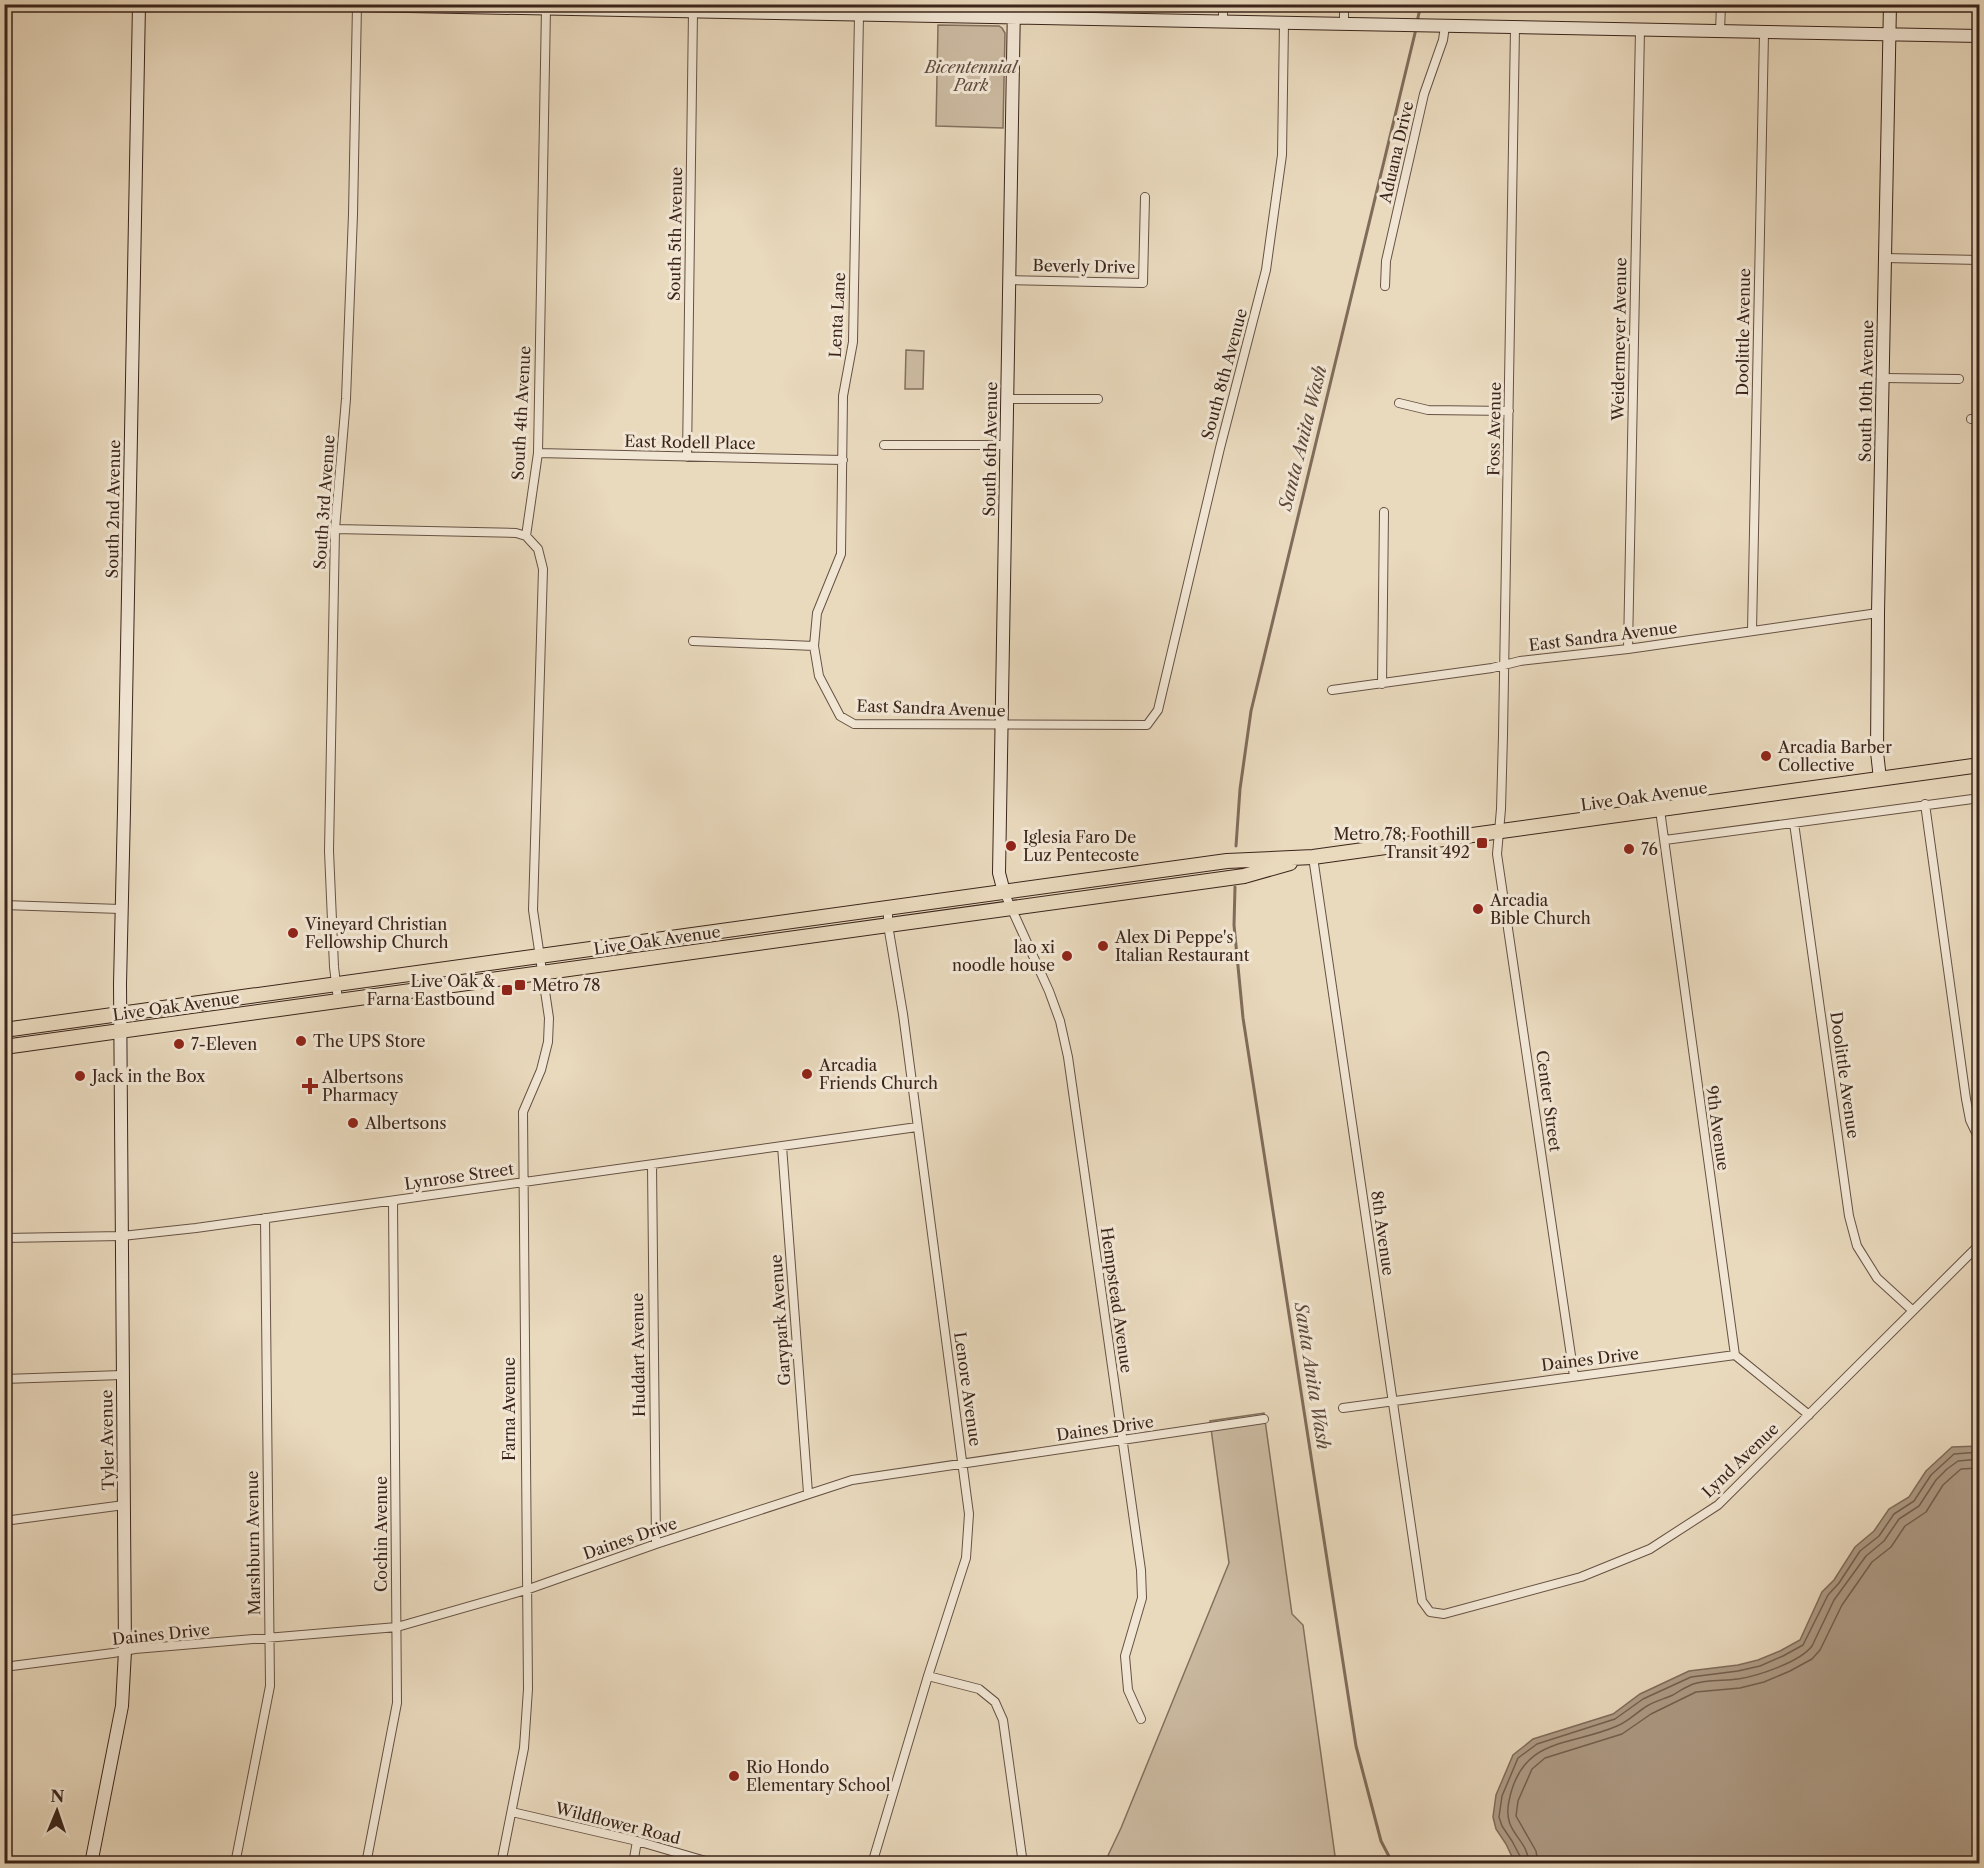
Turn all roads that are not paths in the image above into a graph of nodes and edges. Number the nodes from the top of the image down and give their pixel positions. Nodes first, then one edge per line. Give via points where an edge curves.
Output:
1 (139, 4) edge
2 (307, 4) edge
3 (1014, 4) edge
4 (1223, 4) edge
5 (1344, 4) edge
6 (1721, 4) edge
7 (1890, 4) edge
8 (357, 5) edge
9 (371, 5) edge
10 (546, 8) junction
11 (737, 8) edge
12 (693, 11) junction
13 (859, 15) junction
14 (1014, 18) junction
15 (1223, 21) junction
16 (1284, 23) junction
17 (1344, 24) junction
18 (1445, 26) junction
19 (1515, 28) junction
20 (1640, 30) junction
21 (1720, 32) junction
22 (1764, 33) junction
23 (1889, 34) junction
24 (1980, 36) edge
25 (1145, 197) dead end
26 (1885, 258) junction
27 (1980, 260) edge
28 (1010, 280) junction
29 (1385, 286) dead end
30 (1884, 378) junction
31 (1959, 379) dead end
32 (1008, 399) junction
33 (1098, 399) dead end
34 (1399, 403) dead end
35 (1509, 411) junction
36 (884, 445) dead end
37 (1007, 446) junction
38 (538, 453) junction
39 (687, 457) junction
40 (843, 460) junction
41 (1384, 512) dead end
42 (335, 529) junction
43 (526, 536) junction
44 (1878, 613) junction
45 (1752, 631) junction
46 (693, 641) dead end
47 (814, 646) junction
48 (1628, 649) junction
49 (1504, 665) junction
50 (1382, 684) junction
51 (1332, 690) dead end
52 (1002, 725) junction
53 (1147, 725) joint
54 (1980, 765) edge
55 (1880, 779) junction
56 (1980, 798) edge
57 (1925, 804) junction
58 (1660, 810) junction
59 (1794, 823) junction
60 (1499, 831) junction
61 (1665, 840) junction
62 (1313, 857) junction
63 (1004, 892) junction
64 (4, 905) edge
65 (1011, 908) junction
66 (120, 909) junction
67 (888, 909) junction
68 (888, 925) junction
69 (542, 957) junction
70 (544, 973) junction
71 (336, 983) junction
72 (338, 1000) junction
73 (120, 1014) junction
74 (4, 1030) edge
75 (120, 1031) junction
76 (4, 1047) edge
77 (917, 1127) junction
78 (1980, 1141) edge
79 (782, 1146) junction
80 (652, 1165) junction
81 (523, 1182) junction
82 (393, 1201) junction
83 (265, 1218) junction
84 (122, 1236) junction
85 (4, 1238) edge
86 (1980, 1244) edge
87 (1912, 1310) junction
88 (1735, 1355) junction
89 (122, 1376) junction
90 (1574, 1376) junction
91 (4, 1379) edge
92 (1392, 1401) junction
93 (1343, 1408) dead end
94 (1809, 1414) junction
95 (1264, 1419) dead end
96 (1122, 1441) junction
97 (963, 1464) junction
98 (808, 1493) junction
99 (124, 1505) junction
100 (4, 1521) edge
101 (656, 1544) junction
102 (526, 1590) junction
103 (1430, 1612) joint
104 (397, 1628) junction
105 (269, 1639) junction
106 (125, 1651) junction
107 (4, 1667) edge
108 (928, 1676) junction
109 (1141, 1719) dead end
110 (512, 1812) junction
111 (637, 1841) junction
112 (91, 1863) edge
113 (235, 1863) edge
114 (366, 1863) edge
115 (501, 1863) edge
116 (633, 1863) edge
117 (716, 1863) edge
118 (872, 1863) edge
119 (1023, 1863) edge

1 - 66 street, South 2nd Avenue
2 - 8 street
3 - 14 street, South 6th Avenue
4 - 15 street
5 - 17 street
6 - 21 street
7 - 23 street, South 10th Avenue
8 - 9 street
8 - 42 street, South 3rd Avenue via 346,399
9 - 10 street
10 - 12 street
10 - 38 street, South 4th Avenue
11 - 12 street
11 - 13 street
12 - 39 street, South 5th Avenue
13 - 14 street
13 - 40 street, Lenta Lane via 853,342 843,396
14 - 15 street
14 - 28 street, South 6th Avenue
15 - 16 street
16 - 17 street
16 - 53 street, South 8th Avenue via 1282,155 1266,270 1158,710
17 - 18 street
18 - 19 street
18 - 29 street, Aduana Drive via 1424,94 1386,261
19 - 20 street
19 - 35 street, Foss Avenue
20 - 21 street
20 - 48 street, Weidermeyer Avenue
21 - 22 street
22 - 23 street
22 - 45 street, Doolittle Avenue
23 - 24 street
23 - 26 street, South 10th Avenue
25 - 28 street, Beverly Drive via 1143,283
26 - 27 street
26 - 30 street, South 10th Avenue
28 - 32 street, South 6th Avenue
30 - 31 street
30 - 44 street, South 10th Avenue
32 - 33 street
32 - 37 street, South 6th Avenue
34 - 35 street via 1428,410
35 - 49 street, Foss Avenue
36 - 37 street
37 - 52 street, South 6th Avenue
38 - 39 street, East Rodell Place
38 - 43 street, South 4th Avenue
39 - 40 street, East Rodell Place
40 - 47 street, Lenta Lane via 841,554 817,613
41 - 50 street
42 - 43 street
42 - 71 street, South 3rd Avenue via 329,851
43 - 69 street via 538,549 543,569 533,910
44 - 45 street, East Sandra Avenue
44 - 55 street, South 10th Avenue
45 - 48 street, East Sandra Avenue
46 - 47 street
47 - 52 street, East Sandra Avenue via 819,676 840,716 854,724
48 - 49 street, East Sandra Avenue
49 - 50 street, East Sandra Avenue
49 - 60 street, Foss Avenue
50 - 51 street, East Sandra Avenue
52 - 53 street, East Sandra Avenue
52 - 63 street, South 6th Avenue via 999,878
54 - 55 main road, Live Oak Avenue
55 - 58 main road, Live Oak Avenue
56 - 57 street
57 - 59 street
57 - 78 street via 1966,1100
58 - 60 main road, Live Oak Avenue
58 - 61 street, 9th Avenue
59 - 61 street
59 - 87 street, Doolittle Avenue via 1849,1216 1857,1246 1877,1278
60 - 62 main road, Live Oak Avenue
60 - 90 street, Center Street via 1497,854
61 - 88 street, 9th Avenue
62 - 63 main road, Live Oak Avenue via 1227,861
62 - 65 main road, Live Oak Avenue via 1244,876
62 - 92 street, 8th Avenue
63 - 65 street, Hempstead Avenue
63 - 67 main road, Live Oak Avenue
64 - 66 street
65 - 68 main road, Live Oak Avenue
65 - 96 street, Hempstead Avenue via 1049,992 1068,1057
66 - 73 street, South 2nd Avenue
67 - 68 street, Lenore Avenue
67 - 69 main road, Live Oak Avenue
68 - 70 main road, Live Oak Avenue
68 - 77 street, Lenore Avenue
69 - 70 street, Farna Avenue
69 - 71 main road, Live Oak Avenue
70 - 72 main road, Live Oak Avenue
70 - 81 street, Farna Avenue via 548,1042 523,1112
71 - 72 street, South 3rd Avenue
71 - 73 main road, Live Oak Avenue
72 - 75 main road, Live Oak Avenue
73 - 74 main road, Live Oak Avenue
73 - 75 street, Tyler Avenue
75 - 76 main road, Live Oak Avenue
75 - 84 street, Tyler Avenue
77 - 79 street, Lynrose Street
77 - 97 street, Lenore Avenue
79 - 80 street, Lynrose Street
79 - 98 street, Garypark Avenue
80 - 81 street, Lynrose Street
80 - 101 street, Huddart Avenue
81 - 82 street, Lynrose Street
81 - 102 street, Farna Avenue
82 - 83 street, Lynrose Street
82 - 104 street, Cochin Avenue
83 - 84 street, Lynrose Street
83 - 105 street, Marshburn Avenue
84 - 85 street, Lynrose Street
84 - 89 street, Tyler Avenue
86 - 87 street, Lynd Avenue
87 - 94 street, Lynd Avenue
88 - 90 street, Daines Drive
88 - 94 street
89 - 91 street
89 - 99 street, Tyler Avenue
90 - 92 street, Daines Drive
92 - 93 street, Daines Drive
92 - 103 street, 8th Avenue via 1422,1601
94 - 103 street, Lynd Avenue via 1718,1505 1650,1549 1581,1577 1444,1614
95 - 96 street, Daines Drive
96 - 97 street, Daines Drive
96 - 109 street, Hempstead Avenue via 1142,1598 1125,1656 1125,1673
97 - 98 street, Daines Drive via 852,1480
97 - 108 street, Lenore Avenue via 969,1514 966,1558
98 - 101 street, Daines Drive
99 - 100 street
99 - 106 street, Tyler Avenue
101 - 102 street, Daines Drive
102 - 104 street, Daines Drive
102 - 110 street, Farna Avenue via 527,1713
104 - 105 street, Daines Drive
104 - 114 street, Cochin Avenue via 398,1703
105 - 106 street, Daines Drive
105 - 113 street, Marshburn Avenue via 270,1686
106 - 107 street, Daines Drive
106 - 112 street, Tyler Avenue via 122,1706
108 - 118 street, Lenore Avenue
108 - 119 street via 979,1689 995,1702 1003,1720
110 - 111 street, Wildflower Road
110 - 115 street, Farna Avenue
111 - 116 street
111 - 117 street, Wildflower Road

